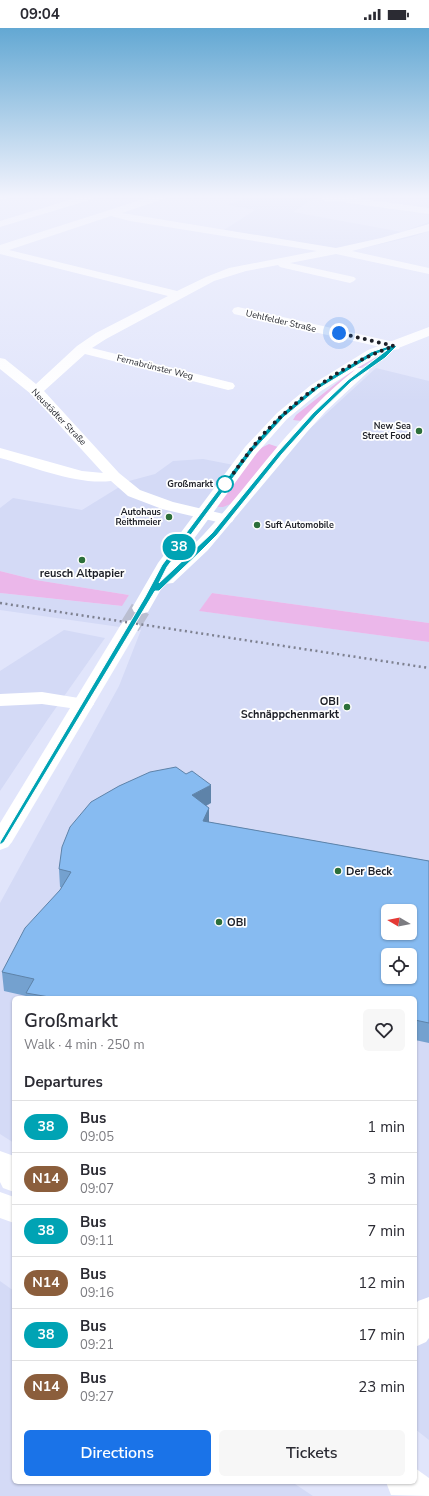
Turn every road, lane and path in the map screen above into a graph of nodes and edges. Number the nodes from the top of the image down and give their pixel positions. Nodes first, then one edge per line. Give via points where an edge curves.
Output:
1 (61, 266) edge
2 (256, 266) edge
3 (290, 266) edge
4 (403, 266) edge
5 (429, 271) edge
6 (338, 286) dead end
7 (177, 295) junction
8 (238, 311) dead end
9 (429, 331) edge
10 (394, 346) junction
11 (82, 349) junction
12 (0, 362) edge
13 (228, 386) dead end
14 (36, 391) junction
15 (0, 453) edge
16 (114, 476) junction
17 (203, 514) junction
18 (226, 519) junction
19 (130, 626) tunnel mouth
20 (0, 700) edge
21 (84, 704) junction
22 (0, 842) edge
23 (0, 1163) edge
24 (12, 1175) edge
25 (0, 1205) edge
26 (12, 1209) edge
27 (429, 1312) edge
28 (417, 1329) edge
29 (407, 1484) edge
30 (423, 1496) edge

1 - 7 street
2 - 7 street via 227,272
3 - 6 street via 353,277
4 - 5 street
7 - 11 street
8 - 10 street, Uehlfelder Straße
9 - 10 main road
10 - 17 main road via 342,370 289,410 251,450
10 - 18 main road via 350,381 315,414
11 - 13 street, Fernabrünster Weg
11 - 14 street
12 - 14 street, Neustädter Straße
14 - 16 street, Neustädter Straße
15 - 16 street via 82,476
16 - 17 street, Neustädter Straße via 134,493 168,506
17 - 18 street, Neustädter Straße
17 - 18 main road via 164,567 145,602 199,550
19 - 21 main road
20 - 21 street via 42,698
21 - 22 main road
23 - 24 main road via 8,1168
25 - 26 main road
27 - 28 street
29 - 30 main road

